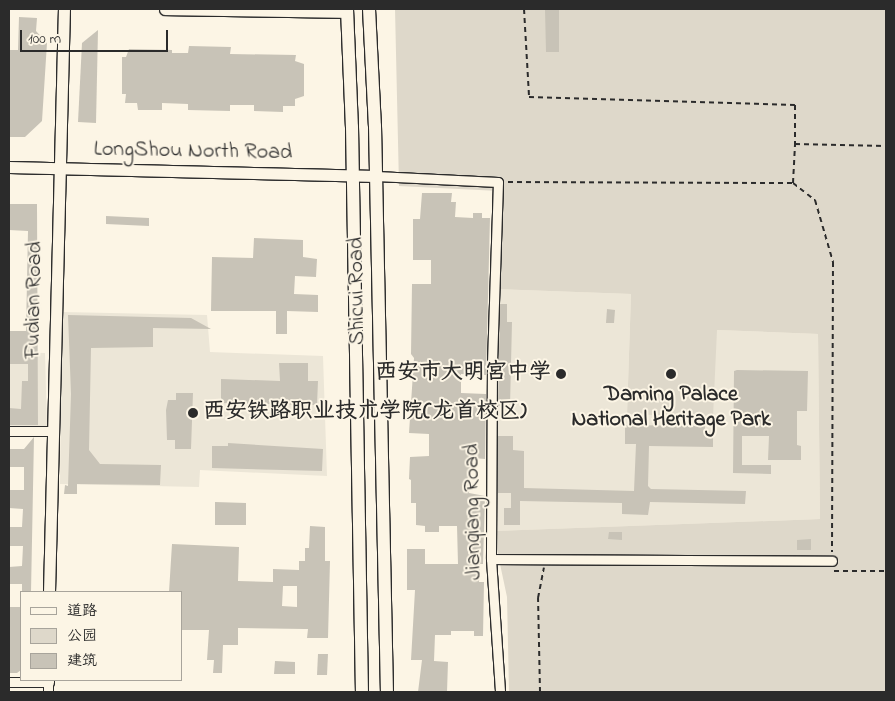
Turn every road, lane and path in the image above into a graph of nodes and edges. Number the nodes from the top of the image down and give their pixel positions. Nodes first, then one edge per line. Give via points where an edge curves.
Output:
1 (64, 9) edge
2 (166, 9) edge
3 (369, 9) edge
4 (524, 9) edge
5 (347, 10) edge
6 (795, 144) junction
7 (886, 146) edge
8 (9, 167) edge
9 (58, 169) junction
10 (352, 175) junction
11 (376, 176) junction
12 (498, 182) junction
13 (793, 183) junction
14 (9, 431) edge
15 (52, 431) junction
16 (491, 559) junction
17 (832, 561) junction
18 (544, 568) dead end
19 (886, 571) edge
20 (49, 591) edge
21 (9, 682) edge
22 (48, 685) edge
23 (362, 692) edge
24 (387, 692) edge
25 (500, 692) edge
26 (540, 692) edge

1 - 9 street, Fudian Road
2 - 5 street
3 - 11 main road, Shicui Road
4 - 6 path via 529,97 795,105
5 - 10 main road, Shicui Road
6 - 7 path
6 - 13 path
8 - 9 street, LongShou North Road
9 - 10 street, LongShou North Road
9 - 15 street, Fudian Road
10 - 11 street, LongShou North Road
10 - 23 main road, Shicui Road
11 - 12 street
11 - 24 main road, Shicui Road
12 - 13 path
12 - 16 street, Jianqiang Road via 492,362
13 - 17 path via 815,200 833,262
14 - 15 street
15 - 20 street, Fudian Road
16 - 17 street
16 - 25 street, Jianqiang Road
17 - 19 path via 831,571
18 - 26 path via 538,598
21 - 22 street

